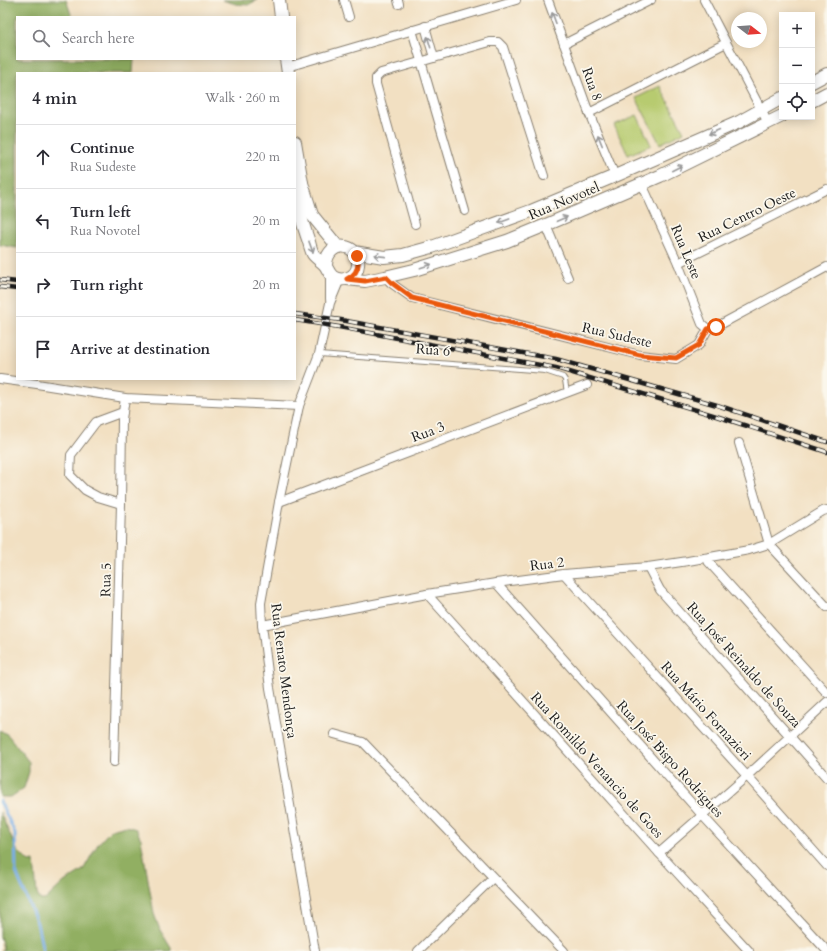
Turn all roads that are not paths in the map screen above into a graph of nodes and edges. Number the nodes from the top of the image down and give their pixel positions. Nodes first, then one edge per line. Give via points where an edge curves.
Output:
1 (279, 0) edge
2 (344, 0) edge
3 (516, 0) edge
4 (548, 0) edge
5 (651, 0) edge
6 (704, 0) edge
7 (281, 16) edge
8 (349, 17) dead end
9 (425, 26) junction
10 (412, 30) junction
11 (726, 42) junction
12 (564, 44) junction
13 (434, 58) junction
14 (421, 61) junction
15 (287, 66) edge
16 (827, 74) edge
17 (815, 80) edge
18 (827, 93) edge
19 (815, 99) edge
20 (779, 100) edge
21 (762, 110) junction
22 (589, 113) junction
23 (779, 118) edge
24 (768, 123) junction
25 (296, 148) edge
26 (544, 176) dead end
27 (615, 176) junction
28 (302, 183) junction
29 (642, 184) junction
30 (827, 189) edge
31 (601, 202) junction
32 (465, 211) dead end
33 (415, 224) dead end
34 (546, 225) junction
35 (338, 247) junction
36 (354, 252) junction
37 (678, 263) junction
38 (827, 267) edge
39 (336, 274) junction
40 (386, 277) junction
41 (568, 278) dead end
42 (708, 329) junction
43 (319, 354) junction
44 (0, 379) edge
45 (587, 385) dead end
46 (567, 393) junction
47 (125, 398) junction
48 (299, 406) junction
49 (123, 412) junction
50 (739, 443) dead end
51 (279, 502) junction
52 (121, 504) junction
53 (826, 512) edge
54 (769, 544) junction
55 (705, 558) junction
56 (648, 566) junction
57 (564, 574) junction
58 (496, 583) junction
59 (427, 594) junction
60 (827, 606) edge
61 (262, 625) junction
62 (827, 693) edge
63 (827, 702) edge
64 (334, 734) dead end
65 (790, 736) junction
66 (114, 762) dead end
67 (747, 776) junction
68 (827, 778) edge
69 (702, 815) junction
70 (659, 853) junction
71 (827, 866) edge
72 (493, 878) junction
73 (315, 951) edge
74 (418, 951) edge
75 (564, 951) edge
76 (749, 951) edge
77 (827, 951) edge

1 - 7 street
2 - 8 street
3 - 9 street
12 -> 4 street, Rua 8
5 - 12 street
6 - 11 street
9 - 10 street
13 -> 9 street
10 - 14 street
10 - 15 street
11 - 21 street
11 - 22 street
12 - 22 street, Rua 8
13 - 14 street
13 - 26 street via 490,42 498,42 503,47
14 - 32 street
14 - 33 street via 382,73 376,78
16 - 17 street
18 - 19 street
20 - 21 street, Rua Novotel
21 - 24 street
21 -> 27 street, Rua Novotel
27 -> 22 street, Rua 8
23 - 24 street, Rua Novotel
29 -> 24 street, Rua Novotel
25 - 28 street
27 - 29 street
27 - 31 street
27 -> 36 street, Rua Novotel via 531,211 432,247 384,257
28 - 35 street via 312,215
28 -> 39 street via 297,200 303,226 314,254
29 - 31 street, Rua Novotel
29 - 37 street, Rua Leste
30 - 37 street, Rua Centro Oeste
34 -> 31 street, Rua Novotel
40 -> 34 street, Rua Novotel via 507,241
34 - 41 street
35 - 36 street via 347,247
35 - 39 street via 327,256
36 - 39 street via 358,260 357,270 351,277
37 - 42 street, Rua Leste via 702,324
38 - 42 street
39 - 40 street, Rua Novotel via 365,281
39 - 43 street, Rua Renato Mendonça
40 - 42 street, Rua Sudeste via 412,298 640,355 676,358 699,345
43 - 46 lane, Rua 6 via 545,371 563,377
43 - 48 street, Rua Renato Mendonça
44 - 47 street
45 - 46 street, Rua 3
46 - 51 street, Rua 3
47 - 48 street
47 - 49 street, Rua 5
48 - 51 street, Rua Renato Mendonça
49 - 52 street, Rua 5
49 - 52 street via 96,422 71,455 70,475 85,490
50 - 54 street
51 - 61 street, Rua Renato Mendonça via 261,603
52 - 66 street, Rua 5
53 - 54 street, Rua 2
54 - 55 street, Rua 2
54 - 60 street
55 - 56 street, Rua 2
55 - 62 street
56 - 57 street, Rua 2
56 - 65 street, Rua José Reinaldo de Souza via 660,590
57 - 58 street, Rua 2
57 - 67 street, Rua Mário Fornazieri
58 - 59 street, Rua 2
58 - 69 street, Rua José Bispo Rodrigues
59 - 61 street, Rua 2
59 - 70 street, Rua Romildo Venancio de Goes
61 - 73 street, Rua Renato Mendonça via 270,688
63 - 65 street
64 - 72 street via 363,742
65 - 67 street
65 - 68 street, Rua José Reinaldo de Souza
67 - 69 street
67 - 71 street, Rua Mário Fornazieri
69 - 70 street
69 - 77 street, Rua José Bispo Rodrigues
70 - 76 street, Rua Romildo Venancio de Goes
72 - 74 street
72 - 75 street

